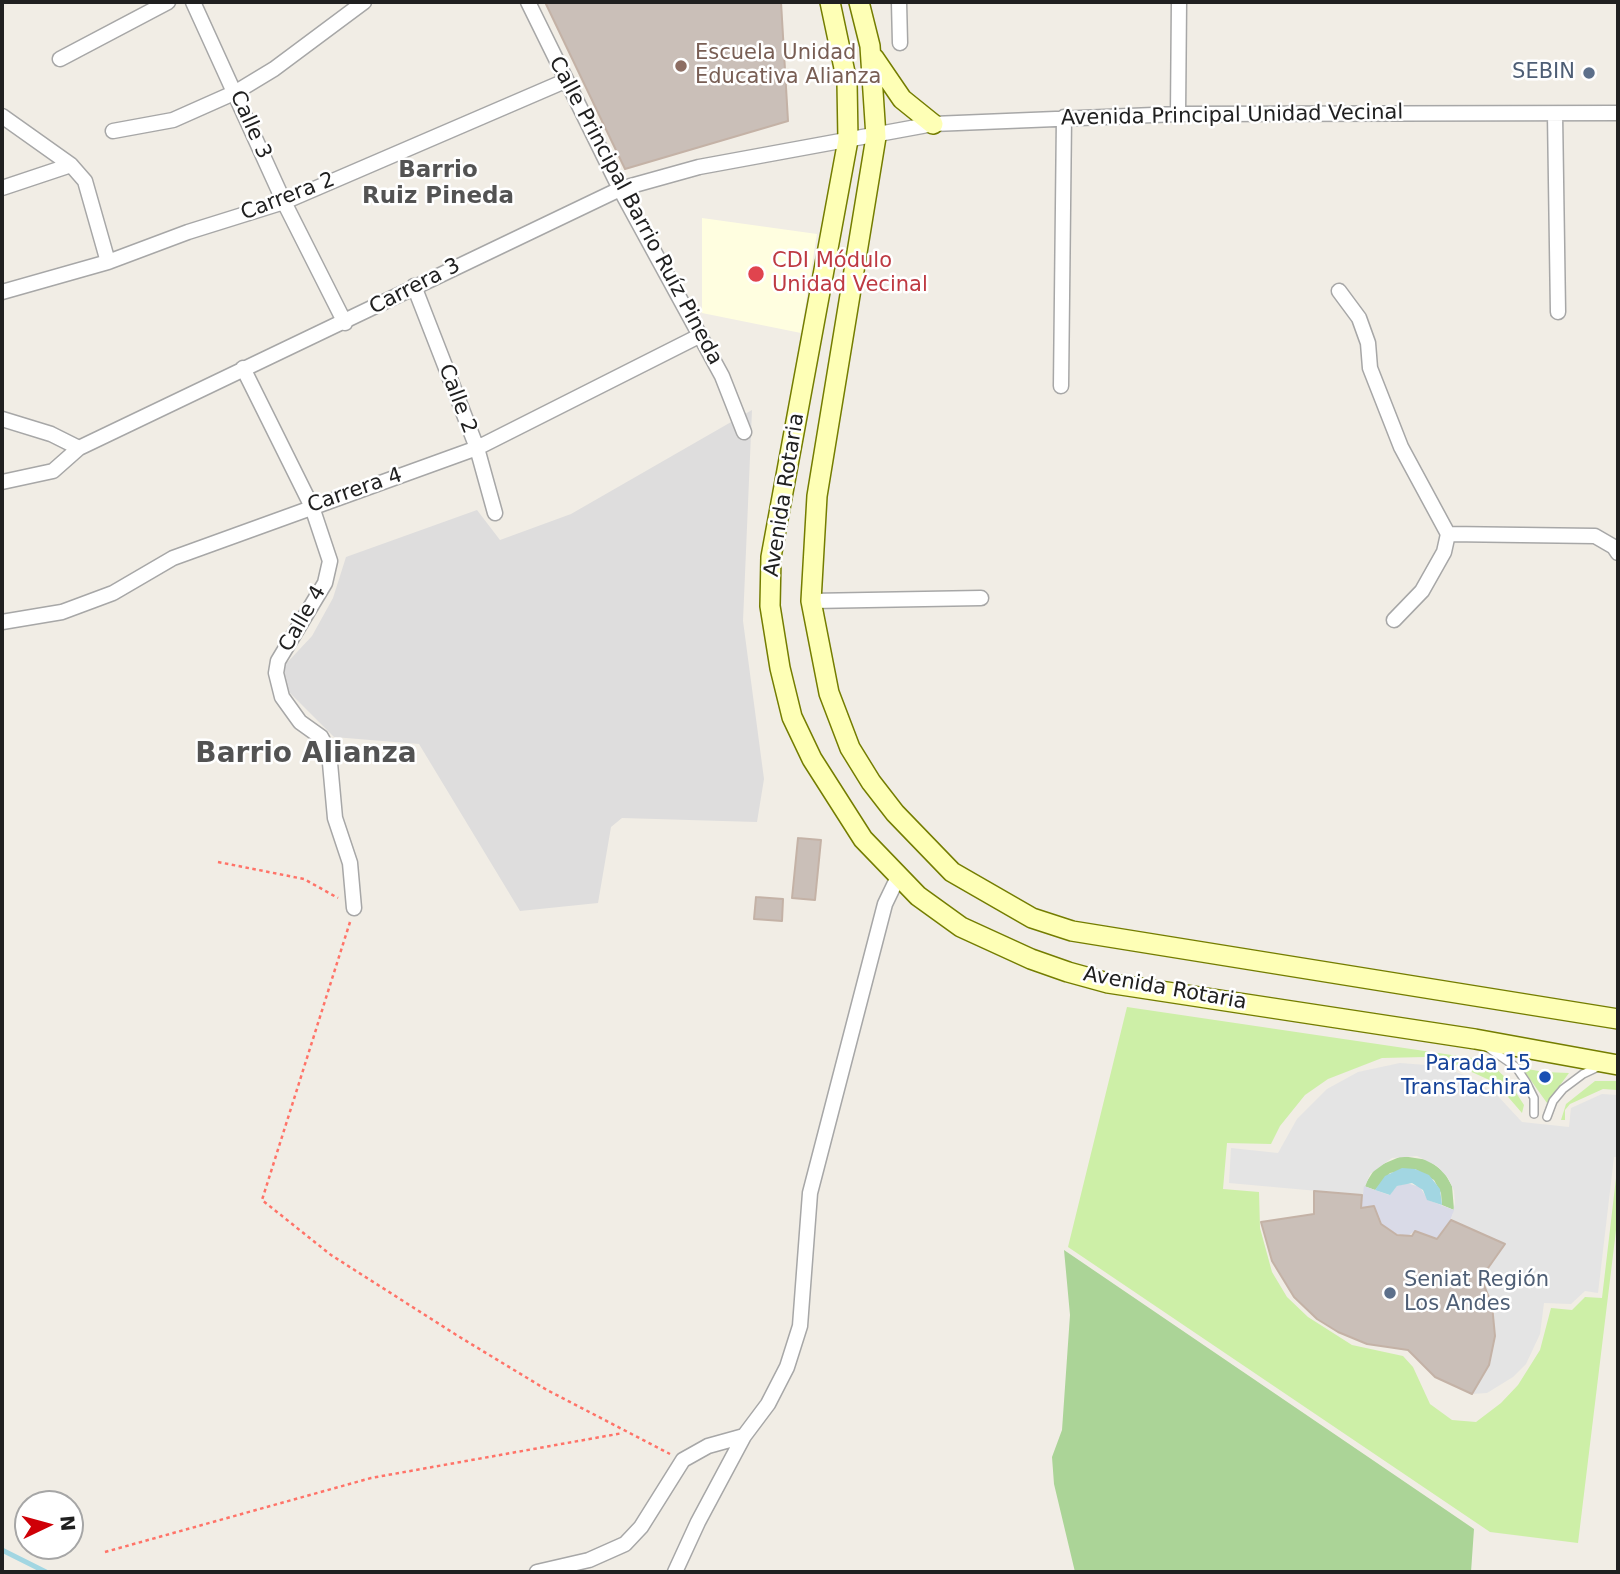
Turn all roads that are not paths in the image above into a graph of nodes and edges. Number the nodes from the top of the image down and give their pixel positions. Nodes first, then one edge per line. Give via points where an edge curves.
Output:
1 (168, 2) edge
2 (193, 2) edge
3 (364, 2) edge
4 (528, 2) edge
5 (830, 2) edge
6 (859, 2) edge
7 (899, 2) edge
8 (1179, 2) edge
9 (900, 43) dead end
10 (870, 46) junction
11 (60, 58) dead end
12 (565, 81) junction
13 (236, 92) junction
14 (1618, 113) edge
15 (1178, 114) junction
16 (1555, 114) junction
17 (2, 116) edge
18 (1064, 117) junction
19 (933, 124) junction
20 (113, 131) dead end
21 (876, 136) junction
22 (848, 140) junction
23 (71, 165) junction
24 (2, 188) edge
25 (620, 189) junction
26 (284, 202) junction
27 (108, 262) junction
28 (414, 286) junction
29 (1339, 291) dead end
30 (2, 292) edge
31 (1558, 312) dead end
32 (345, 323) junction
33 (699, 336) junction
34 (243, 368) junction
35 (1062, 386) dead end
36 (2, 419) edge
37 (743, 426) dead end
38 (79, 448) junction
39 (477, 448) junction
40 (2, 482) edge
41 (312, 507) junction
42 (495, 513) dead end
43 (1448, 534) junction
44 (1618, 553) edge
45 (981, 598) dead end
46 (811, 601) junction
47 (1394, 620) dead end
48 (2, 622) edge
49 (898, 877) junction
50 (354, 908) road end
51 (1618, 1019) edge
52 (1475, 1039) junction
53 (1613, 1065) edge
54 (1534, 1114) dead end
55 (1548, 1117) dead end
56 (744, 1436) junction
57 (537, 1572) edge
58 (676, 1572) edge

1 - 11 street
2 - 13 street, Calle 3
3 - 13 street
4 - 12 street, Calle Principal Barrio Ruíz Pineda
5 - 22 main road, Avenida Rotaria via 846,82
6 - 10 main road, Avenida Rotaria
7 - 9 street
8 - 15 street
10 - 19 main road via 885,79 912,110
10 - 21 main road, Avenida Rotaria
12 - 25 street, Calle Principal Barrio Ruíz Pineda
12 - 26 street, Carrera 2
13 - 20 street via 173,120
13 - 26 street, Calle 3
14 - 16 street, Avenida Principal Unidad Vecinal
15 - 16 street, Avenida Principal Unidad Vecinal
15 - 18 street, Avenida Principal Unidad Vecinal
16 - 31 street
17 - 23 street
18 - 19 street, Avenida Principal Unidad Vecinal
18 - 35 street
19 - 21 street, Avenida Principal Unidad Vecinal
21 - 22 street, Avenida Principal Unidad Vecinal
21 - 46 main road, Avenida Rotaria via 817,496
22 - 25 street, Carrera 3 via 699,167
22 - 49 main road, Avenida Rotaria via 771,557 770,606 792,717 812,759 863,839
23 - 24 street
23 - 27 street via 85,181
25 - 28 street, Carrera 3
25 - 33 street, Calle Principal Barrio Ruíz Pineda
26 - 27 street, Carrera 2
26 - 32 street, Calle 3
27 - 30 street, Carrera 2
28 - 32 street, Carrera 3
28 - 39 street, Calle 2
29 - 43 street via 1359,318 1370,368 1401,447
32 - 34 street, Carrera 3
33 - 37 street, Calle Principal Barrio Ruíz Pineda
33 - 39 street, Carrera 4
34 - 38 street, Carrera 3
34 - 41 street, Calle 4
36 - 38 street
38 - 40 street, Carrera 3 via 53,471
39 - 41 street, Carrera 4
39 - 42 street, Calle 2
41 - 48 street, Carrera 4 via 173,558 113,593 62,612
41 - 50 street, Calle 4 via 330,561 325,583 278,661 276,673 282,697 300,722 321,737 329,752 335,818 350,863
43 - 44 street via 1595,536
43 - 47 street via 1444,552 1422,591
45 - 46 street
46 - 51 main road, Avenida Rotaria via 829,693 850,748 872,782 952,872 1032,918 1072,932 1127,942
49 - 52 main road, Avenida Rotaria via 961,927 1068,972
49 - 56 street via 885,904 810,1193 800,1325 788,1367
52 - 53 main road, Avenida Rotaria
52 - 54 lane via 1516,1067 1534,1097
53 - 55 lane via 1583,1073 1563,1089
56 - 57 street via 708,1446 683,1460 641,1527 625,1544 589,1560
56 - 58 street

